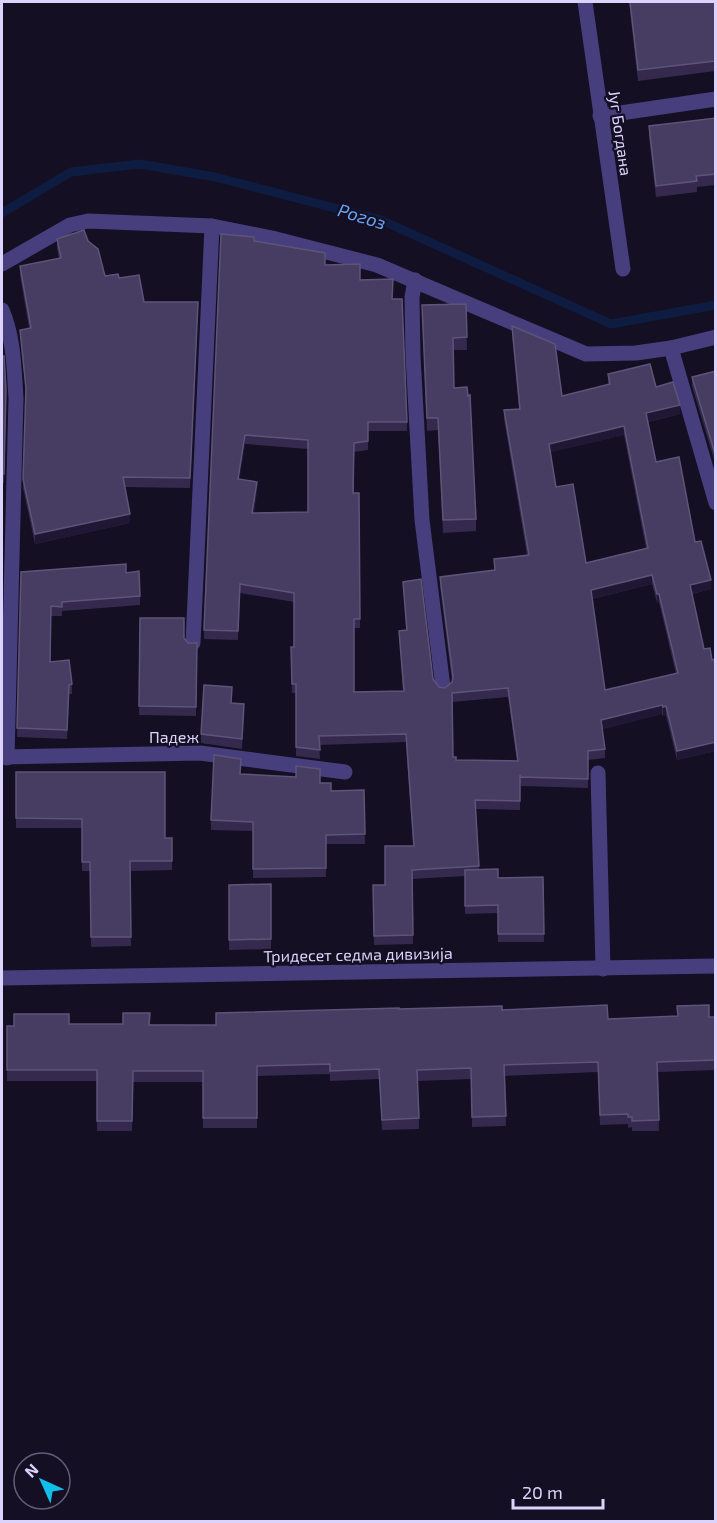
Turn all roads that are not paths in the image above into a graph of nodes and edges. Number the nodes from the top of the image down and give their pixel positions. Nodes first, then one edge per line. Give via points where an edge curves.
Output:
1 (585, 2) edge
2 (716, 99) edge
3 (600, 116) junction
4 (212, 226) junction
5 (2, 264) edge
6 (623, 269) dead end
7 (415, 280) junction
8 (2, 310) edge
9 (716, 337) edge
10 (671, 348) junction
11 (716, 503) edge
12 (194, 643) edge
13 (443, 687) edge
14 (4, 758) edge
15 (345, 772) dead end
16 (598, 773) dead end
17 (716, 966) edge
18 (603, 969) junction
19 (2, 978) edge

1 - 3 street, Југ Богдана
2 - 3 street
3 - 6 street, Југ Богдана
4 - 5 street via 88,221 70,225
4 - 7 street via 378,265
4 - 12 street
7 - 10 street via 586,354
7 - 13 street via 411,297 422,520
8 - 14 street via 14,359 16,398
9 - 10 street
10 - 11 street
14 - 15 street, Падеж via 200,753
16 - 18 street
17 - 18 street, Тридесет седма дивизија
18 - 19 street, Тридесет седма дивизија

